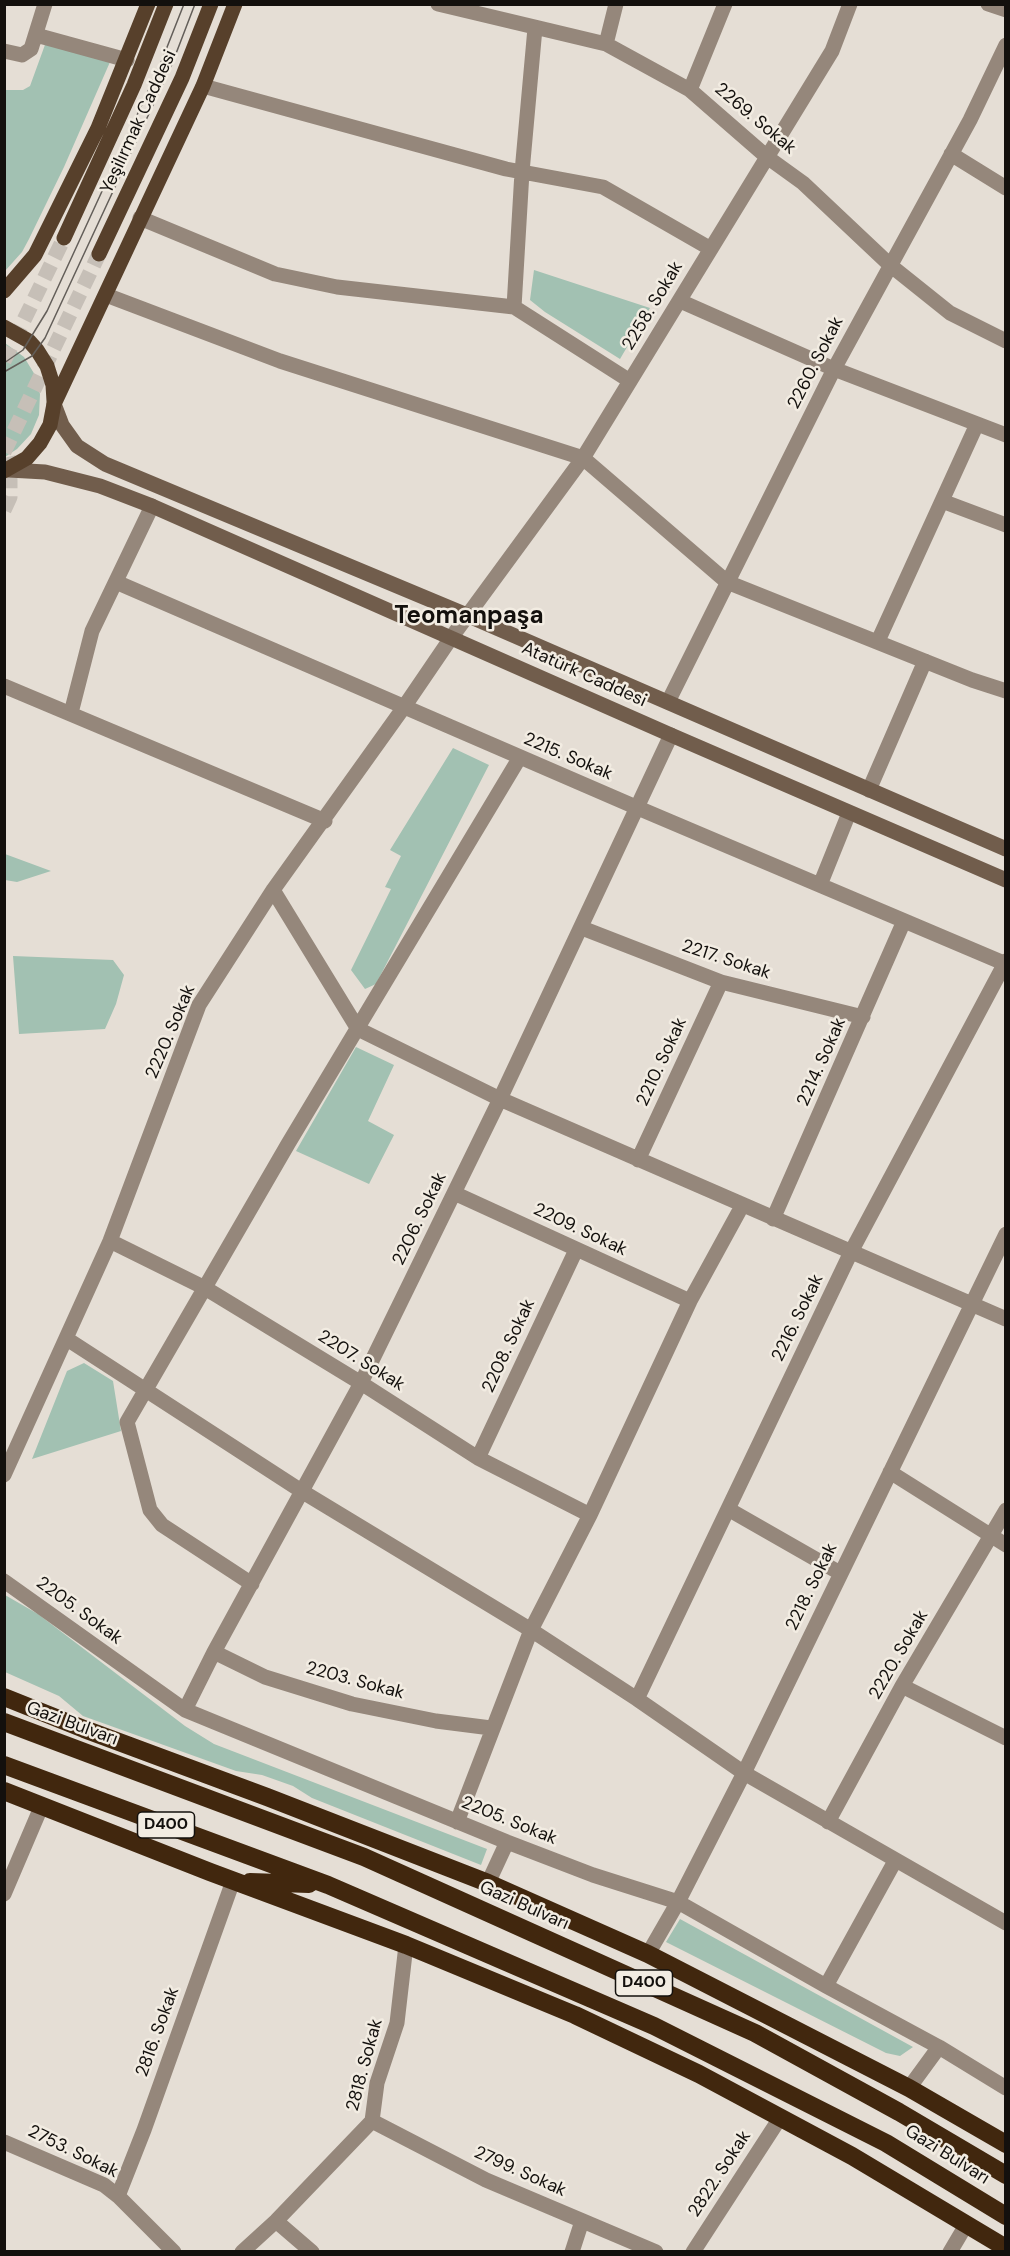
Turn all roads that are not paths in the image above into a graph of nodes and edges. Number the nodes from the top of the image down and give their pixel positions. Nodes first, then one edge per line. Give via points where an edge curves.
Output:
1 (45, 4) edge
2 (148, 4) edge
3 (166, 4) edge
4 (210, 4) edge
5 (236, 4) edge
6 (438, 4) edge
7 (504, 4) edge
8 (616, 4) edge
9 (725, 4) edge
10 (850, 4) edge
11 (988, 4) edge
12 (1005, 10) edge
13 (505, 21) junction
14 (535, 28) junction
15 (36, 35) junction
16 (606, 44) junction
17 (1005, 45) edge
18 (4, 51) edge
19 (127, 60) junction
20 (203, 86) junction
21 (690, 90) junction
22 (951, 154) junction
23 (767, 157) junction
24 (522, 172) junction
25 (1005, 188) edge
26 (140, 218) junction
27 (64, 238) tunnel mouth
28 (711, 249) junction
29 (99, 254) tunnel mouth
30 (890, 265) junction
31 (4, 291) edge
32 (106, 295) junction
33 (680, 301) junction
34 (514, 307) junction
35 (4, 327) edge
36 (1005, 341) edge
37 (834, 369) junction
38 (630, 381) junction
39 (54, 404) junction
40 (977, 424) junction
41 (1005, 435) edge
42 (583, 458) junction
43 (6, 474) edge
44 (942, 501) junction
45 (152, 506) junction
46 (1005, 525) edge
47 (116, 582) junction
48 (727, 582) junction
49 (469, 616) junction
50 (451, 638) junction
51 (878, 641) junction
52 (925, 661) junction
53 (4, 686) edge
54 (1005, 691) edge
55 (668, 702) junction
56 (404, 707) junction
57 (71, 713) junction
58 (671, 735) junction
59 (520, 757) junction
60 (869, 790) junction
61 (638, 808) junction
62 (849, 813) junction
63 (324, 821) junction
64 (1005, 849) edge
65 (1005, 880) edge
66 (820, 885) junction
67 (273, 890) junction
68 (904, 921) junction
69 (582, 928) junction
70 (1005, 963) edge
71 (721, 982) junction
72 (863, 1017) junction
73 (358, 1029) junction
74 (500, 1100) junction
75 (638, 1160) junction
76 (454, 1193) junction
77 (742, 1206) junction
78 (773, 1219) junction
79 (1005, 1234) edge
80 (111, 1241) junction
81 (576, 1250) junction
82 (851, 1252) junction
83 (205, 1288) junction
84 (690, 1301) junction
85 (971, 1303) junction
86 (1005, 1319) edge
87 (67, 1339) junction
88 (362, 1383) junction
89 (144, 1390) junction
90 (478, 1458) junction
91 (890, 1472) junction
92 (4, 1475) edge
93 (303, 1492) junction
94 (728, 1509) junction
95 (1005, 1510) edge
96 (590, 1515) junction
97 (991, 1536) junction
98 (1005, 1545) edge
99 (840, 1573) junction
100 (4, 1581) edge
101 (252, 1584) junction
102 (531, 1630) junction
103 (214, 1652) junction
104 (902, 1686) junction
105 (4, 1697) edge
106 (637, 1699) junction
107 (185, 1710) junction
108 (4, 1722) edge
109 (491, 1728) junction
110 (1005, 1738) edge
111 (4, 1765) edge
112 (744, 1773) junction
113 (210, 1776) junction
114 (4, 1791) edge
115 (42, 1805) junction
116 (268, 1820) junction
117 (457, 1822) junction
118 (828, 1822) junction
119 (343, 1827) junction
120 (507, 1842) junction
121 (895, 1861) junction
122 (233, 1881) junction
123 (488, 1883) junction
124 (327, 1885) junction
125 (4, 1894) edge
126 (678, 1902) junction
127 (1005, 1923) edge
128 (406, 1945) junction
129 (648, 1954) junction
130 (826, 1986) junction
131 (939, 2047) junction
132 (909, 2088) junction
133 (1005, 2088) edge
134 (780, 2118) junction
135 (372, 2121) junction
136 (4, 2142) edge
137 (1005, 2144) edge
138 (1005, 2175) edge
139 (118, 2196) junction
140 (1005, 2216) edge
141 (582, 2221) junction
142 (276, 2222) junction
143 (966, 2225) junction
144 (1005, 2248) edge
145 (174, 2252) edge
146 (242, 2252) edge
147 (312, 2252) edge
148 (572, 2252) edge
149 (656, 2252) edge
150 (693, 2252) edge
151 (950, 2252) edge

1 - 15 street
2 - 19 main road
3 - 27 main road via 134,85
4 - 29 main road, Yeşilırmak Caddesi via 182,78
5 - 20 main road
6 - 13 street, 2269. Sokak
7 - 13 street
8 - 16 street
9 - 21 street
10 - 23 street, 2258. Sokak via 832,51
11 - 12 street
13 - 14 street, 2269. Sokak
14 - 16 street, 2269. Sokak
14 - 24 street
15 - 18 street via 31,49 22,55
15 - 19 street
16 - 21 street, 2269. Sokak
17 - 22 street, 2260. Sokak
19 - 31 main road via 36,255
20 - 24 street
20 - 26 main road
21 - 23 street, 2269. Sokak
22 - 25 street
22 - 30 street, 2260. Sokak
23 - 28 street, 2258. Sokak
23 - 30 street, 2269. Sokak via 803,183
24 - 28 street via 603,187
24 - 34 street
26 - 32 main road
26 - 34 street via 275,274 337,287
28 - 33 street, 2258. Sokak
30 - 36 street, 2269. Sokak via 950,314
30 - 37 street, 2260. Sokak
32 - 39 main road
32 - 42 street via 280,361
33 - 37 street
33 - 38 street, 2258. Sokak
34 - 38 street
35 - 39 main road via 37,350 53,385
37 - 40 street
37 - 48 street, 2260. Sokak
38 - 42 street, 2258. Sokak
39 - 43 main road via 50,425 40,443
39 - 49 main road, Atatürk Caddesi via 62,425 77,446 105,464
40 - 41 street
40 - 44 street
42 - 48 street
42 - 49 street, 2258. Sokak
43 - 45 main road, Atatürk Caddesi via 45,472
44 - 46 street
44 - 51 street
45 - 47 street
45 - 50 main road, Atatürk Caddesi
47 - 56 street, 2215. Sokak
47 - 57 street via 92,631
48 - 51 street
48 - 55 street, 2260. Sokak
49 - 50 street, 2220. Sokak
49 - 55 main road, Atatürk Caddesi
50 - 56 street, 2220. Sokak
50 - 58 main road, Atatürk Caddesi
51 - 52 street
52 - 54 street
52 - 60 street
53 - 57 street
55 - 60 main road, Atatürk Caddesi
56 - 59 street, 2215. Sokak
56 - 63 street, 2220. Sokak
57 - 63 street
58 - 61 street, 2206. Sokak
58 - 62 main road, Atatürk Caddesi
59 - 61 street, 2215. Sokak
59 - 73 street
60 - 64 main road, Atatürk Caddesi
61 - 66 street, 2215. Sokak
61 - 69 street, 2206. Sokak
62 - 65 main road, Atatürk Caddesi
62 - 66 street
63 - 67 street, 2220. Sokak
66 - 68 street, 2215. Sokak
67 - 73 street
67 - 80 street, 2220. Sokak via 199,1005
68 - 70 street, 2215. Sokak
68 - 72 street, 2214. Sokak
69 - 71 street, 2217. Sokak
69 - 74 street, 2206. Sokak
70 - 82 street, 2216. Sokak
71 - 72 street, 2217. Sokak
71 - 75 street, 2210. Sokak
72 - 78 street, 2214. Sokak
73 - 74 street
73 - 83 street
74 - 75 street
74 - 76 street, 2206. Sokak
75 - 77 street
76 - 81 street, 2209. Sokak
76 - 88 street, 2206. Sokak
77 - 78 street
77 - 84 street
78 - 82 street
79 - 85 street, 2218. Sokak
80 - 83 street, 2207. Sokak
80 - 87 street, 2220. Sokak
81 - 84 street, 2209. Sokak
81 - 90 street, 2208. Sokak
82 - 85 street
82 - 94 street, 2216. Sokak
83 - 88 street, 2207. Sokak
83 - 89 street
84 - 96 street
85 - 86 street
85 - 91 street, 2218. Sokak
87 - 89 street
87 - 92 street, 2220. Sokak
88 - 90 street, 2207. Sokak
88 - 93 street, 2206. Sokak
89 - 93 street
89 - 101 street via 127,1422 150,1509 162,1525
90 - 96 street, 2207. Sokak
91 - 97 street
91 - 99 street, 2218. Sokak
93 - 101 street, 2206. Sokak
93 - 102 street
94 - 99 street
94 - 106 street, 2216. Sokak
95 - 97 street, 2220. Sokak
96 - 102 street
97 - 98 street
97 - 104 street, 2220. Sokak
99 - 112 street, 2218. Sokak
100 - 107 street, 2205. Sokak
101 - 103 street, 2206. Sokak
102 - 106 street
102 - 109 street
103 - 107 street, 2206. Sokak
103 - 109 street, 2203. Sokak via 265,1677 352,1704
104 - 110 street
104 - 118 street, 2220. Sokak
105 - 113 highway
106 - 112 street
107 - 117 street, 2205. Sokak
108 - 116 highway, Gazi Bulvarı / D400
109 - 117 street
111 - 124 highway, Gazi Bulvarı / D400
112 - 118 street
112 - 126 street, 2218. Sokak
113 - 116 highway
113 - 119 highway
114 - 115 highway
115 - 122 highway
115 - 125 street
116 - 119 highway
116 - 138 highway, Gazi Bulvarı / D400 via 364,1857 755,2032
117 - 120 street, 2205. Sokak
118 - 121 street
119 - 123 highway
120 - 123 street
120 - 126 street, 2205. Sokak
121 - 127 street
121 - 130 street
122 - 124 highway
122 - 128 highway
122 - 139 street, 2816. Sokak
123 - 129 highway
124 - 128 highway
124 - 140 highway, Gazi Bulvarı / D400 via 654,2026 886,2143
126 - 129 street, 2218. Sokak
126 - 130 street, 2205. Sokak
128 - 134 highway via 575,2015
128 - 135 street, 2818. Sokak via 397,2023 376,2083
129 - 132 highway
130 - 131 street, 2205. Sokak
131 - 132 street
131 - 133 street, 2205. Sokak
132 - 137 highway
134 - 143 highway
134 - 150 street, 2822. Sokak
135 - 141 street, 2799. Sokak via 486,2180
135 - 142 street, 2818. Sokak
136 - 139 street, 2753. Sokak via 104,2185
139 - 145 street, 2753. Sokak
141 - 148 street
141 - 149 street, 2799. Sokak
142 - 146 street, 2818. Sokak
142 - 147 street
143 - 144 highway
143 - 151 street

